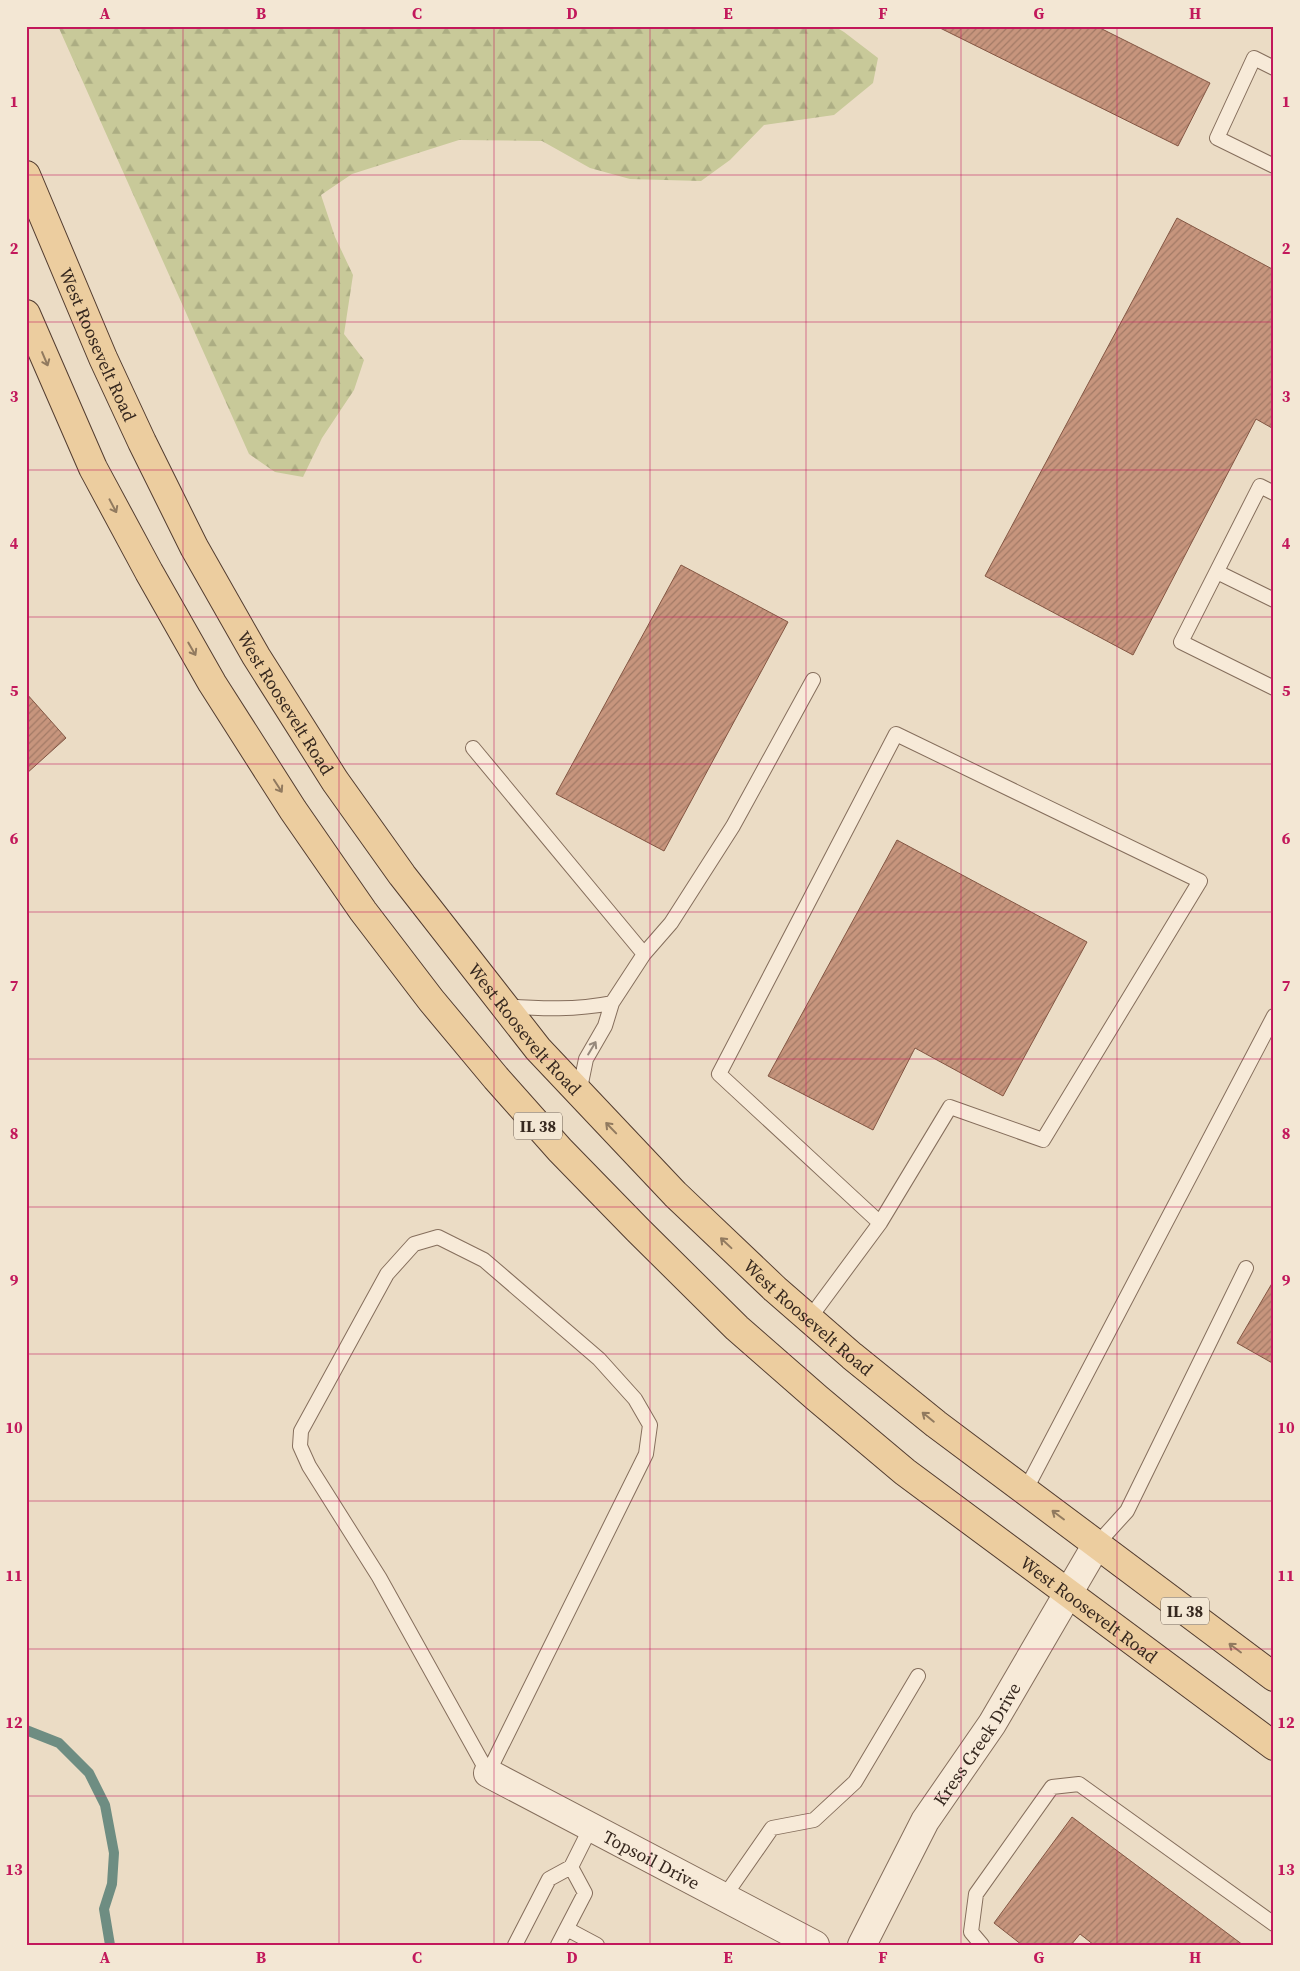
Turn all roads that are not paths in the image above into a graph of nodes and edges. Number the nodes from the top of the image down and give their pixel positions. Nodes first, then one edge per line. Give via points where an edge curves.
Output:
1 (1274, 68) edge
2 (1274, 166) edge
3 (26, 175) edge
4 (26, 314) edge
5 (1274, 494) edge
6 (1217, 572) junction
7 (1274, 600) edge
8 (813, 680) dead end
9 (1274, 688) edge
10 (473, 748) dead end
11 (644, 954) junction
12 (612, 1003) junction
13 (505, 1006) junction
14 (1274, 1016) edge
15 (579, 1094) junction
16 (880, 1223) junction
17 (1246, 1268) dead end
18 (809, 1318) junction
19 (1025, 1490) junction
20 (1097, 1544) junction
21 (1067, 1593) junction
22 (918, 1676) dead end
23 (1274, 1677) edge
24 (1274, 1746) edge
25 (488, 1773) junction
26 (591, 1827) junction
27 (571, 1867) junction
28 (724, 1897) junction
29 (1274, 1924) edge
30 (566, 1929) junction
31 (515, 1945) edge
32 (558, 1945) edge
33 (597, 1945) edge
34 (816, 1945) edge
35 (862, 1945) edge
36 (982, 1945) edge

1 - 2 lane via 1254,58 1217,138
3 - 13 main road, West Roosevelt Road / IL 38 via 142,442 194,547 256,656 335,781 402,875
4 -> 21 main road, West Roosevelt Road / IL 38 via 93,468 212,683 293,810 431,1000 560,1150 737,1328 905,1472
5 - 6 lane via 1260,486
6 - 7 lane
6 - 9 lane via 1181,642
8 - 11 lane via 733,826 671,923
10 - 11 lane
11 - 12 lane
12 - 13 lane via 545,1010
15 -> 12 lane via 586,1059 605,1026
13 - 15 main road, West Roosevelt Road / IL 38
14 - 19 lane
18 -> 15 main road, West Roosevelt Road / IL 38 via 674,1194
16 - 16 lane via 950,1107 1043,1140 1200,881 896,734 719,1074
16 - 18 lane
17 - 20 lane via 1127,1512
19 -> 18 main road, West Roosevelt Road / IL 38 via 936,1424
20 -> 19 main road, West Roosevelt Road / IL 38
20 - 21 street, Kress Creek Drive
23 -> 20 main road, West Roosevelt Road / IL 38
21 - 24 main road, West Roosevelt Road / IL 38
21 - 35 street, Kress Creek Drive via 992,1724 925,1822
22 - 28 lane via 855,1782 814,1820 772,1828
25 - 25 lane via 646,1454 650,1425 635,1399 599,1359 484,1260 438,1237 414,1244 387,1274 301,1432 300,1446 309,1466 379,1577
25 - 26 street, Topsoil Drive
26 - 27 lane
26 - 28 street, Topsoil Drive
27 - 30 lane via 585,1892
27 - 31 lane via 549,1879
28 - 34 street, Topsoil Drive
29 - 36 lane via 1080,1784 1052,1787 976,1894 971,1932
30 - 32 lane
30 - 33 lane

